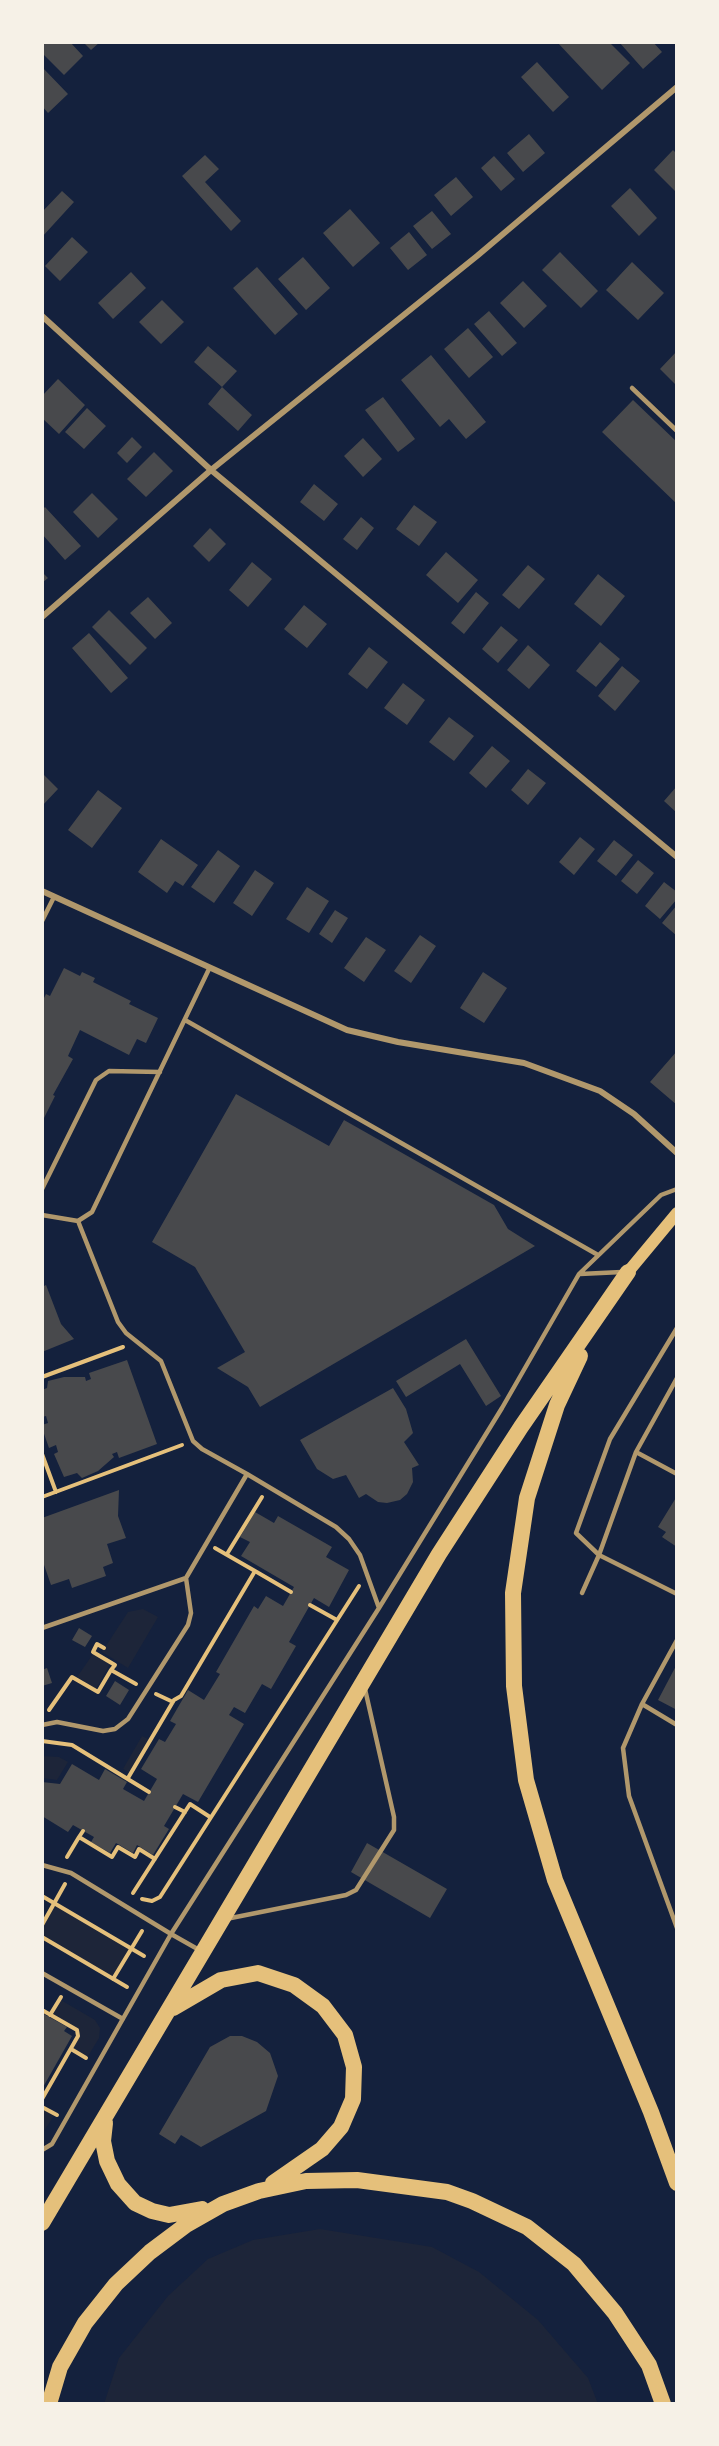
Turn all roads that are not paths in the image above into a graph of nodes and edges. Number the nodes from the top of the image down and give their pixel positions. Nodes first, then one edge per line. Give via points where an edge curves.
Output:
1 (677, 87) edge
2 (42, 316) edge
3 (632, 388) dead end
4 (677, 431) edge
5 (212, 470) junction
6 (42, 617) edge
7 (677, 857) edge
8 (42, 891) edge
9 (54, 897) junction
10 (42, 921) edge
11 (209, 969) junction
12 (184, 1020) junction
13 (160, 1072) junction
14 (677, 1153) edge
15 (677, 1189) edge
16 (42, 1190) edge
17 (677, 1213) edge
18 (42, 1215) edge
19 (78, 1221) junction
20 (598, 1255) junction
21 (628, 1272) junction
22 (579, 1274) junction
23 (677, 1328) edge
24 (677, 1378) edge
25 (636, 1452) junction
26 (247, 1474) junction
27 (677, 1474) edge
28 (599, 1555) junction
29 (186, 1578) junction
30 (582, 1593) dead end
31 (677, 1594) edge
32 (379, 1608) junction
33 (42, 1628) edge
34 (677, 1640) edge
35 (364, 1683) junction
36 (642, 1704) junction
37 (42, 1725) edge
38 (677, 1725) edge
39 (42, 1864) edge
40 (223, 1920) junction
41 (677, 1928) edge
42 (171, 1934) junction
43 (203, 1953) junction
44 (42, 1973) edge
45 (168, 2012) junction
46 (123, 2019) junction
47 (105, 2119) junction
48 (42, 2150) edge
49 (677, 2183) edge
50 (259, 2191) junction
51 (223, 2204) junction
52 (42, 2223) edge
53 (49, 2404) edge
54 (663, 2404) edge

1 - 5 street via 477,256
2 - 5 street
3 - 4 lane
5 - 6 street
5 - 7 street
8 - 9 street
9 - 10 lane
9 - 11 street
11 - 12 lane
11 - 14 street via 347,1030 524,1063 600,1091 634,1114
12 - 13 lane
12 - 20 lane
13 - 16 lane via 109,1071 96,1080
13 - 19 lane via 92,1212
15 - 20 lane via 661,1195
17 - 21 main road
18 - 19 lane
19 - 26 lane via 118,1322 161,1360 193,1441
20 - 22 lane
21 - 22 lane
21 - 35 highway via 439,1554
21 - 49 highway via 588,1338 557,1405 527,1498 513,1593 514,1686 526,1780 555,1880
22 - 32 lane
23 - 28 lane via 610,1439 576,1533
24 - 25 lane
25 - 27 lane
25 - 28 lane
26 - 29 lane
26 - 32 lane via 336,1527 349,1539 360,1555
28 - 30 lane
28 - 31 lane
29 - 33 lane
29 - 37 lane via 191,1613 188,1625 128,1719 115,1729 103,1731 57,1722
32 - 42 lane
34 - 36 lane
35 - 40 highway
35 - 40 lane via 394,1830 356,1890
36 - 38 lane
36 - 41 lane via 623,1748 629,1797
39 - 42 lane via 71,1873
40 - 43 highway
42 - 43 lane
42 - 46 lane
43 - 45 highway
44 - 46 lane
45 - 47 highway
45 - 50 highway via 192,1994 221,1980 258,1973 294,1985 323,2006 345,2035 354,2067 353,2099 341,2127 322,2149
46 - 48 lane via 52,2144
47 - 51 highway via 106,2161 118,2184 135,2202 170,2215
47 - 52 highway
50 - 51 highway
50 - 54 highway via 306,2181 357,2180 416,2186 472,2201 527,2228 574,2264 615,2313 649,2366
51 - 53 highway via 186,2225 116,2284 65,2358

